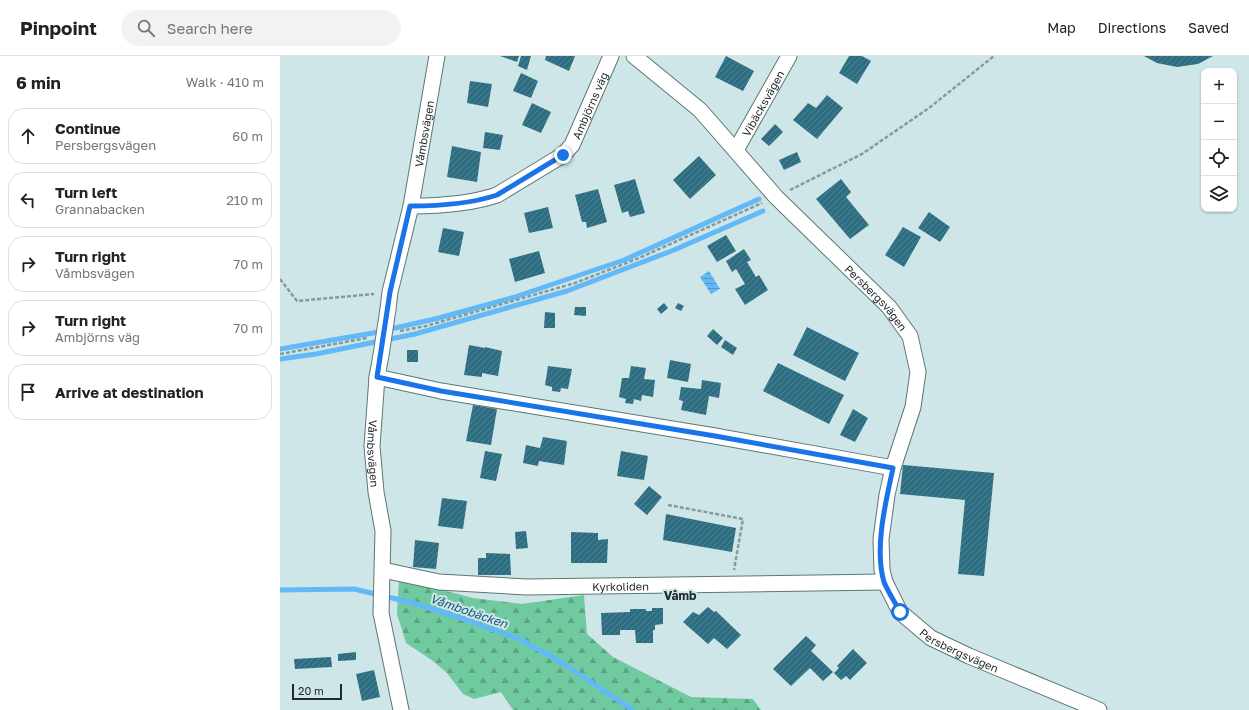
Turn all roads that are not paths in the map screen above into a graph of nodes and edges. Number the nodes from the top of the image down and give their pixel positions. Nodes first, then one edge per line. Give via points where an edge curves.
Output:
1 (438, 56) edge
2 (611, 56) edge
3 (634, 56) edge
4 (789, 56) edge
5 (736, 150) junction
6 (410, 206) junction
7 (377, 377) junction
8 (893, 468) junction
9 (383, 574) junction
10 (885, 582) junction
11 (401, 710) edge
12 (1099, 710) edge

1 - 6 street, Våmbsvägen
2 - 6 street, Ambjörns väg via 572,145 563,155 497,195 485,199 433,206
3 - 5 street, Persbergsvägen via 700,110
4 - 5 street, Vibäcksvägen
5 - 8 street, Persbergsvägen via 776,197 889,307 910,336 918,372 913,407
6 - 7 street, Våmbsvägen, bridge via 390,292
7 - 8 street via 441,391
7 - 9 street, Våmbsvägen via 372,446 383,531
8 - 10 street, Persbergsvägen via 881,539
9 - 10 street, Kyrkoliden via 439,582 527,587
9 - 11 street, Våmbsvägen via 381,613
10 - 12 street, Persbergsvägen via 900,612 931,638

